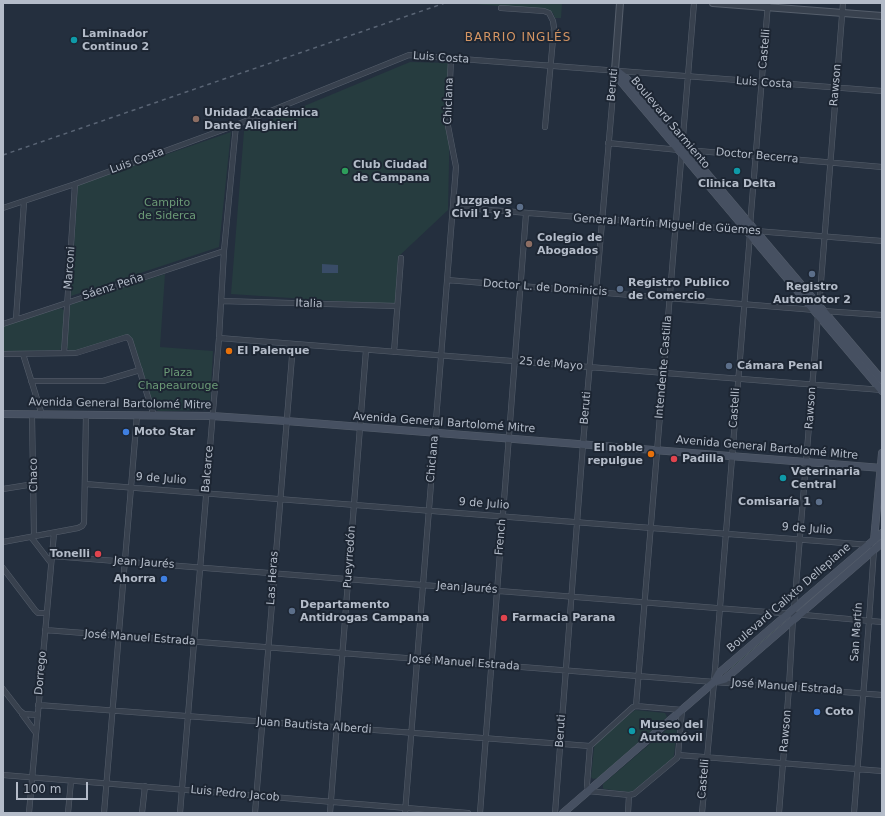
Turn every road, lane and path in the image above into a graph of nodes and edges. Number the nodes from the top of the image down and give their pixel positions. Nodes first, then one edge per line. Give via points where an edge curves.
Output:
1 (620, 3) edge
2 (694, 3) edge
3 (713, 3) edge
4 (843, 3) edge
5 (768, 5) edge
6 (501, 8) dead end
7 (842, 13) junction
8 (882, 16) edge
9 (451, 58) junction
10 (550, 65) junction
11 (615, 70) junction
12 (687, 77) junction
13 (762, 82) junction
14 (836, 88) junction
15 (882, 91) edge
16 (236, 125) junction
17 (545, 127) dead end
18 (608, 143) junction
19 (682, 149) junction
20 (756, 156) junction
21 (829, 163) junction
22 (882, 167) edge
23 (75, 184) junction
24 (24, 202) junction
25 (453, 207) junction
26 (3, 208) edge
27 (526, 214) junction
28 (601, 220) junction
29 (676, 226) junction
30 (751, 231) junction
31 (824, 237) junction
32 (882, 242) edge
33 (224, 250) junction
34 (401, 258) dead end
35 (447, 280) junction
36 (521, 286) junction
37 (595, 292) junction
38 (670, 298) junction
39 (67, 302) junction
40 (221, 302) junction
41 (744, 304) junction
42 (397, 306) junction
43 (818, 310) junction
44 (882, 315) edge
45 (16, 319) junction
46 (3, 324) edge
47 (219, 338) junction
48 (293, 344) junction
49 (366, 350) junction
50 (394, 352) junction
51 (64, 353) junction
52 (3, 354) edge
53 (23, 354) junction
54 (441, 355) junction
55 (515, 361) junction
56 (590, 367) junction
57 (140, 370) junction
58 (664, 373) junction
59 (737, 379) junction
60 (882, 380) edge
61 (31, 381) junction
62 (812, 385) junction
63 (882, 390) edge
64 (3, 414) edge
65 (32, 415) junction
66 (42, 415) junction
67 (86, 415) junction
68 (137, 415) junction
69 (154, 416) junction
70 (212, 416) junction
71 (286, 421) junction
72 (360, 427) junction
73 (435, 433) junction
74 (509, 439) junction
75 (583, 444) junction
76 (657, 450) junction
77 (882, 453) edge
78 (732, 456) junction
79 (807, 462) junction
80 (881, 468) edge
81 (34, 484) junction
82 (85, 484) junction
83 (131, 487) junction
84 (3, 489) edge
85 (206, 493) junction
86 (280, 499) junction
87 (354, 505) junction
88 (429, 510) junction
89 (503, 516) junction
90 (577, 522) junction
91 (651, 528) junction
92 (54, 533) junction
93 (882, 533) edge
94 (726, 534) junction
95 (32, 537) junction
96 (800, 539) junction
97 (3, 542) edge
98 (876, 545) edge
99 (52, 556) junction
100 (125, 562) junction
101 (51, 563) junction
102 (3, 568) edge
103 (200, 568) junction
104 (274, 574) junction
105 (348, 579) junction
106 (423, 585) junction
107 (497, 591) junction
108 (571, 596) junction
109 (645, 602) junction
110 (720, 608) junction
111 (46, 613) junction
112 (794, 614) junction
113 (869, 621) junction
114 (882, 622) edge
115 (45, 630) junction
116 (119, 636) junction
117 (194, 642) junction
118 (268, 648) junction
119 (342, 653) junction
120 (417, 659) junction
121 (491, 665) junction
122 (566, 671) junction
123 (639, 676) junction
124 (714, 682) junction
125 (789, 687) junction
126 (3, 689) edge
127 (864, 693) junction
128 (882, 695) edge
129 (38, 705) junction
130 (636, 706) junction
131 (113, 710) junction
132 (682, 710) junction
133 (20, 712) junction
134 (38, 715) junction
135 (188, 716) junction
136 (262, 722) junction
137 (337, 727) junction
138 (36, 733) junction
139 (411, 733) junction
140 (485, 739) junction
141 (560, 744) junction
142 (590, 746) junction
143 (678, 755) junction
144 (706, 758) junction
145 (783, 764) junction
146 (858, 769) junction
147 (882, 771) edge
148 (3, 775) edge
149 (32, 777) junction
150 (72, 780) junction
151 (107, 784) junction
152 (145, 786) junction
153 (182, 790) junction
154 (588, 791) junction
155 (629, 795) junction
156 (256, 796) junction
157 (331, 802) junction
158 (405, 810) edge
159 (29, 813) edge
160 (68, 813) edge
161 (104, 813) edge
162 (142, 813) edge
163 (180, 813) edge
164 (255, 813) edge
165 (330, 813) edge
166 (468, 813) edge
167 (480, 813) edge
168 (555, 813) edge
169 (563, 813) edge
170 (628, 813) edge
171 (702, 813) edge
172 (779, 813) edge
173 (854, 813) edge

1 - 11 street, Beruti
2 - 12 street, Intendente Castilla
3 - 5 street
4 - 7 street, Rawson
5 - 7 street
5 - 13 street, Castelli
6 - 10 street via 544,11 549,14 554,28
7 - 8 street
7 - 14 street, Rawson
9 - 10 street, Luis Costa
9 - 16 street, Luis Costa via 414,55 402,57
9 - 25 street, Chiclana via 448,126 456,167
10 - 11 street, Luis Costa
10 - 17 street
11 - 12 street, Luis Costa
11 - 18 street, Beruti
11 - 19 main road, Boulevard Sarmiento via 627,79
12 - 13 street, Luis Costa
12 - 19 street, Intendente Castilla
13 - 14 street, Luis Costa
13 - 20 street, Castelli
14 - 15 street, Luis Costa
14 - 21 street, Rawson
16 - 23 street, Luis Costa
16 - 33 street, Balcarce
18 - 19 street, Doctor Becerra
18 - 28 street, Beruti
19 - 20 street, Doctor Becerra
19 - 29 street, Intendente Castilla
19 - 30 main road, Boulevard Sarmiento
20 - 21 street, Doctor Becerra
20 - 30 street, Castelli
21 - 22 street, Doctor Becerra
21 - 31 street, Rawson
23 - 24 street, Luis Costa
23 - 39 street, Marconi
24 - 26 street, Luis Costa
24 - 45 street
25 - 27 street, General Martín Miguel de Güemes
25 - 35 street, Chiclana
27 - 28 street, General Martín Miguel de Güemes
27 - 36 street, French
28 - 29 street, General Martín Miguel de Güemes
28 - 37 street, Beruti
29 - 30 street, General Martín Miguel de Güemes
29 - 38 street, Intendente Castilla
30 - 31 street, General Martín Miguel de Güemes
30 - 41 street, Castelli
30 - 43 main road, Boulevard Sarmiento
31 - 32 street, General Martín Miguel de Güemes
31 - 43 street, Rawson
33 - 39 street, Sáenz Peña
33 - 40 street, Balcarce
34 - 42 street
35 - 36 street, Doctor L. de Dominicis
35 - 54 street, Chiclana
36 - 37 street, Doctor L. de Dominicis
36 - 55 street, French
37 - 38 street, Doctor L. de Dominicis
37 - 56 street, Beruti
38 - 41 street, Doctor L. de Dominicis
38 - 58 street, Intendente Castilla
39 - 45 street, Sáenz Peña
39 - 51 street, Marconi
40 - 42 street, Italia
40 - 47 street, Balcarce
41 - 43 street, Doctor L. de Dominicis
41 - 59 street, Castelli
42 - 50 street
43 - 44 street, Doctor L. de Dominicis
43 - 60 main road, Boulevard Sarmiento
43 - 62 street, Rawson
43 - 63 main road, Boulevard Sarmiento
45 - 46 street, Sáenz Peña
47 - 48 street, 25 de Mayo
47 - 70 street, Balcarce
48 - 49 street, 25 de Mayo
48 - 71 street, Las Heras
49 - 50 street, 25 de Mayo
49 - 72 street, Pueyrredón
50 - 54 street, 25 de Mayo
51 - 53 street
51 - 57 street via 82,352 127,337
52 - 53 street
53 - 61 street
54 - 55 street, 25 de Mayo
54 - 73 street, Chiclana
55 - 56 street, 25 de Mayo
55 - 74 street, French
56 - 58 street, 25 de Mayo
56 - 75 street, Beruti
57 - 61 street via 103,381
57 - 69 street
58 - 59 street, 25 de Mayo
58 - 76 street, Intendente Castilla
59 - 62 street, 25 de Mayo
59 - 78 street, Castelli
61 - 66 street
62 - 63 street, 25 de Mayo
62 - 79 street, Rawson
64 - 65 main road, Avenida General Bartolomé Mitre
65 - 66 main road, Avenida General Bartolomé Mitre
65 - 81 street, Chaco
66 - 67 main road, Avenida General Bartolomé Mitre
67 - 68 main road, Avenida General Bartolomé Mitre
67 - 82 street
68 - 69 main road, Avenida General Bartolomé Mitre
68 - 83 street
69 - 70 main road, Avenida General Bartolomé Mitre
70 - 71 main road, Avenida General Bartolomé Mitre
70 - 85 street, Balcarce
71 - 72 main road, Avenida General Bartolomé Mitre
71 - 86 street, Las Heras
72 - 73 main road, Avenida General Bartolomé Mitre
72 - 87 street, Pueyrredón
73 - 74 main road, Avenida General Bartolomé Mitre
73 - 88 street, Chiclana
74 - 75 main road, Avenida General Bartolomé Mitre
74 - 89 street, French
75 - 76 main road, Avenida General Bartolomé Mitre
75 - 90 street, Beruti
76 - 78 main road, Avenida General Bartolomé Mitre
76 - 91 street, Intendente Castilla
77 - 80 main road, San Martín
78 - 79 main road, Avenida General Bartolomé Mitre
78 - 94 street, Castelli
79 - 80 main road, Avenida General Bartolomé Mitre
79 - 96 street, Rawson
80 - 98 main road, San Martín
81 - 84 street
81 - 95 street, Chaco
82 - 83 street, 9 de Julio
82 - 92 street via 84,523 82,526
83 - 85 street, 9 de Julio
83 - 100 street
85 - 86 street, 9 de Julio
85 - 103 street, Balcarce
86 - 87 street, 9 de Julio
86 - 104 street, Las Heras
87 - 88 street, 9 de Julio
87 - 105 street, Pueyrredón
88 - 89 street, 9 de Julio
88 - 106 street, Chiclana
89 - 90 street, 9 de Julio
89 - 107 street, French
90 - 91 street, 9 de Julio
90 - 108 street, Beruti
91 - 94 street, 9 de Julio
91 - 109 street, Intendente Castilla
92 - 95 street
92 - 99 street, Dorrego
93 - 98 main road, Boulevard Calixto Dellepiane
94 - 96 street, 9 de Julio
94 - 110 street, Castelli
95 - 97 street
95 - 101 street
96 - 98 street, 9 de Julio
96 - 112 street, Rawson
98 - 112 main road, Boulevard Calixto Dellepiane
98 - 113 street, San Martín
99 - 100 street, Jean Jaurés
99 - 101 street, Dorrego
100 - 103 street, Jean Jaurés
100 - 116 street
101 - 111 street, Dorrego
102 - 111 street via 35,610 38,613
103 - 104 street, Jean Jaurés
103 - 117 street, Balcarce
104 - 105 street, Jean Jaurés
104 - 118 street, Las Heras
105 - 106 street, Jean Jaurés
105 - 119 street, Pueyrredón
106 - 107 street, Jean Jaurés
106 - 120 street, Chiclana
107 - 108 street, Jean Jaurés
107 - 121 street, French
108 - 109 street, Jean Jaurés
108 - 122 street, Beruti
109 - 110 street, Jean Jaurés
109 - 123 street, Intendente Castilla
110 - 112 street, Jean Jaurés
110 - 124 street, Castelli
111 - 115 street, Dorrego
112 - 113 street, Jean Jaurés
112 - 124 main road, Boulevard Calixto Dellepiane via 725,679
112 - 125 street, Rawson
113 - 114 street, Jean Jaurés
113 - 127 street, San Martín
115 - 116 street, José Manuel Estrada
115 - 129 street, Dorrego
116 - 117 street, José Manuel Estrada
116 - 131 street
117 - 118 street, José Manuel Estrada
117 - 135 street, Balcarce
118 - 119 street, José Manuel Estrada
118 - 136 street, Las Heras
119 - 120 street, José Manuel Estrada
119 - 137 street, Pueyrredón
120 - 121 street, José Manuel Estrada
120 - 139 street, Chiclana
121 - 122 street, José Manuel Estrada
121 - 140 street, French
122 - 123 street, José Manuel Estrada
122 - 141 street, Beruti
123 - 124 street, José Manuel Estrada
123 - 130 street, Intendente Castilla
124 - 125 street, José Manuel Estrada
124 - 132 main road, Boulevard Calixto Dellepiane
124 - 144 street, Castelli
125 - 127 street, José Manuel Estrada
125 - 145 street, Rawson
126 - 133 street
127 - 128 street, José Manuel Estrada
127 - 146 street, San Martín
129 - 131 street, Juan Bautista Alberdi
129 - 134 street, Dorrego
130 - 132 street
130 - 142 street
131 - 135 street, Juan Bautista Alberdi
131 - 151 street
132 - 143 street
132 - 154 main road, Boulevard Calixto Dellepiane
133 - 134 street
133 - 138 street
134 - 138 street, Dorrego
135 - 136 street, Juan Bautista Alberdi
135 - 153 street, Balcarce
136 - 137 street, Juan Bautista Alberdi
136 - 156 street, Las Heras
137 - 139 street, Juan Bautista Alberdi
137 - 157 street, Pueyrredón
138 - 149 street, Dorrego
139 - 140 street, Juan Bautista Alberdi
139 - 158 street, Chiclana
140 - 141 street, Juan Bautista Alberdi
140 - 167 street, French
141 - 142 street, Juan Bautista Alberdi
141 - 168 street, Beruti
142 - 154 street
143 - 144 street
143 - 155 street via 634,794
144 - 145 street
144 - 171 street, Castelli
145 - 146 street
145 - 172 street, Rawson
146 - 147 street
146 - 173 street, San Martín
148 - 149 street, Luis Pedro Jacob
149 - 150 street, Luis Pedro Jacob
149 - 159 street, Dorrego
150 - 151 street, Luis Pedro Jacob
150 - 160 street
151 - 152 street, Luis Pedro Jacob
151 - 161 street
152 - 153 street, Luis Pedro Jacob
152 - 162 street
153 - 156 street, Luis Pedro Jacob
153 - 163 street, Balcarce
154 - 155 street
154 - 169 main road, Boulevard Calixto Dellepiane
155 - 170 street
156 - 157 street, Luis Pedro Jacob
156 - 164 street, Las Heras
157 - 158 street, Luis Pedro Jacob
157 - 165 street, Pueyrredón
158 - 166 street, Luis Pedro Jacob

